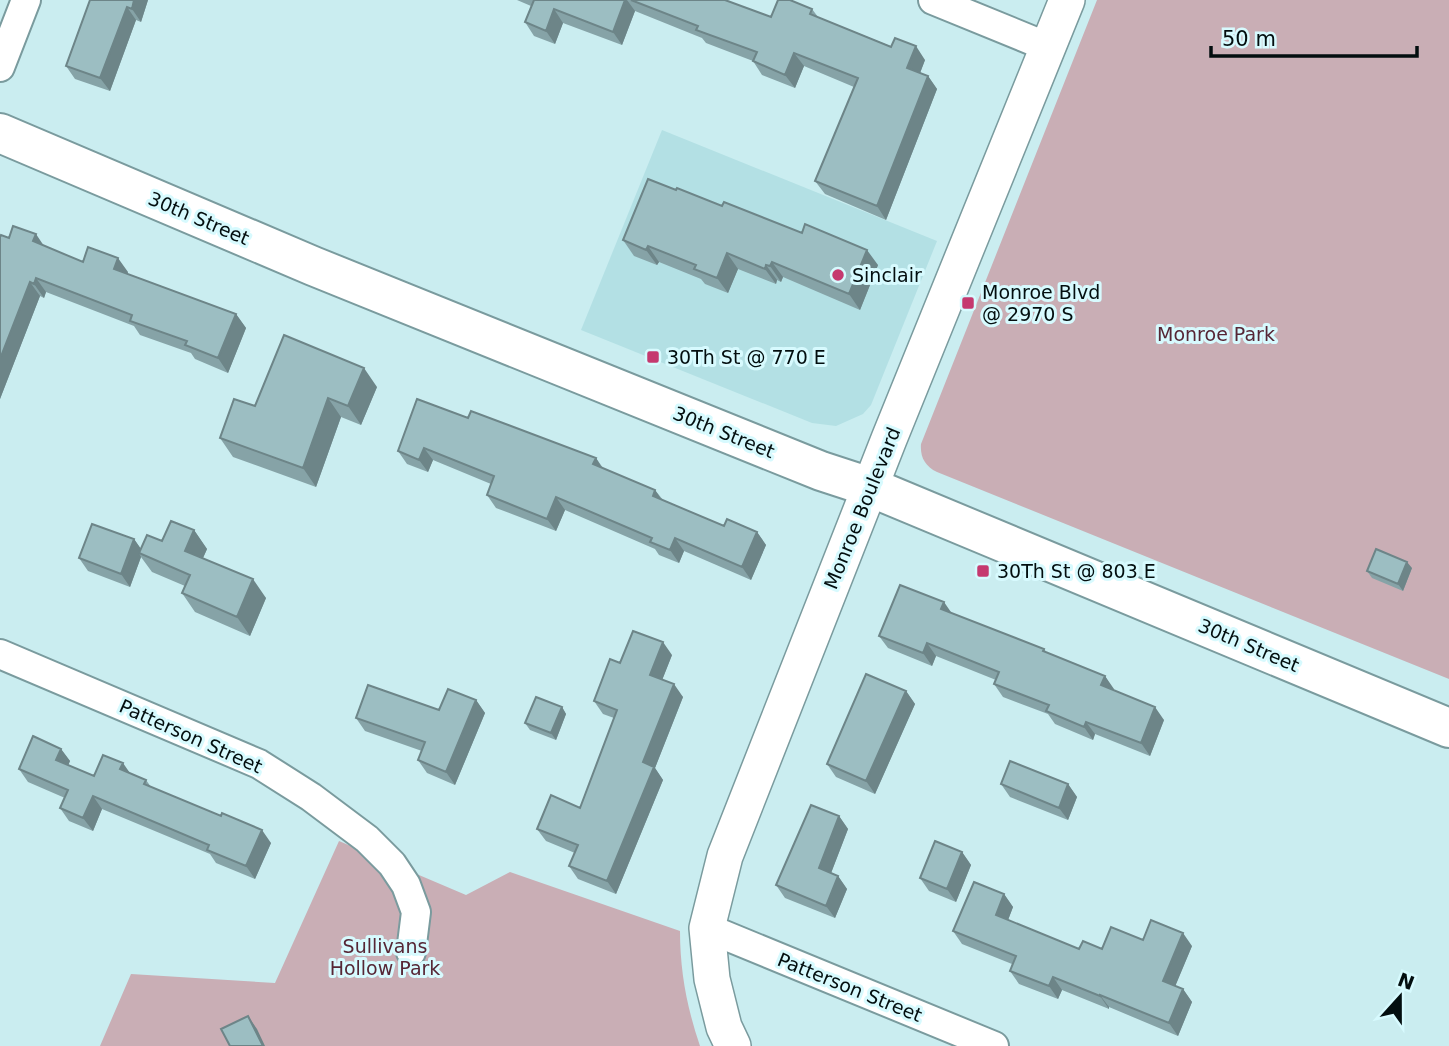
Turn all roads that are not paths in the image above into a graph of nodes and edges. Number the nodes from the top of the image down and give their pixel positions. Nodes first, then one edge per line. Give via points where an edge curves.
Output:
1 (26, 0) edge
2 (933, 0) edge
3 (1067, 0) edge
4 (1048, 47) junction
5 (0, 67) edge
6 (0, 133) edge
7 (870, 487) junction
8 (0, 654) edge
9 (1449, 728) edge
10 (707, 928) junction
11 (411, 952) dead end
12 (728, 1036) edge
13 (994, 1046) edge

1 - 5 street
2 - 4 street
3 - 4 street, Monroe Boulevard
4 - 7 street, Monroe Boulevard
6 - 7 main road, 30th Street via 313,266
7 - 9 main road, 30th Street
7 - 10 street, Monroe Boulevard via 725,856
8 - 11 street, Patterson Street via 260,764 311,797 367,839 406,884 416,912
10 - 12 street, Monroe Boulevard via 712,979
10 - 13 street, Patterson Street

